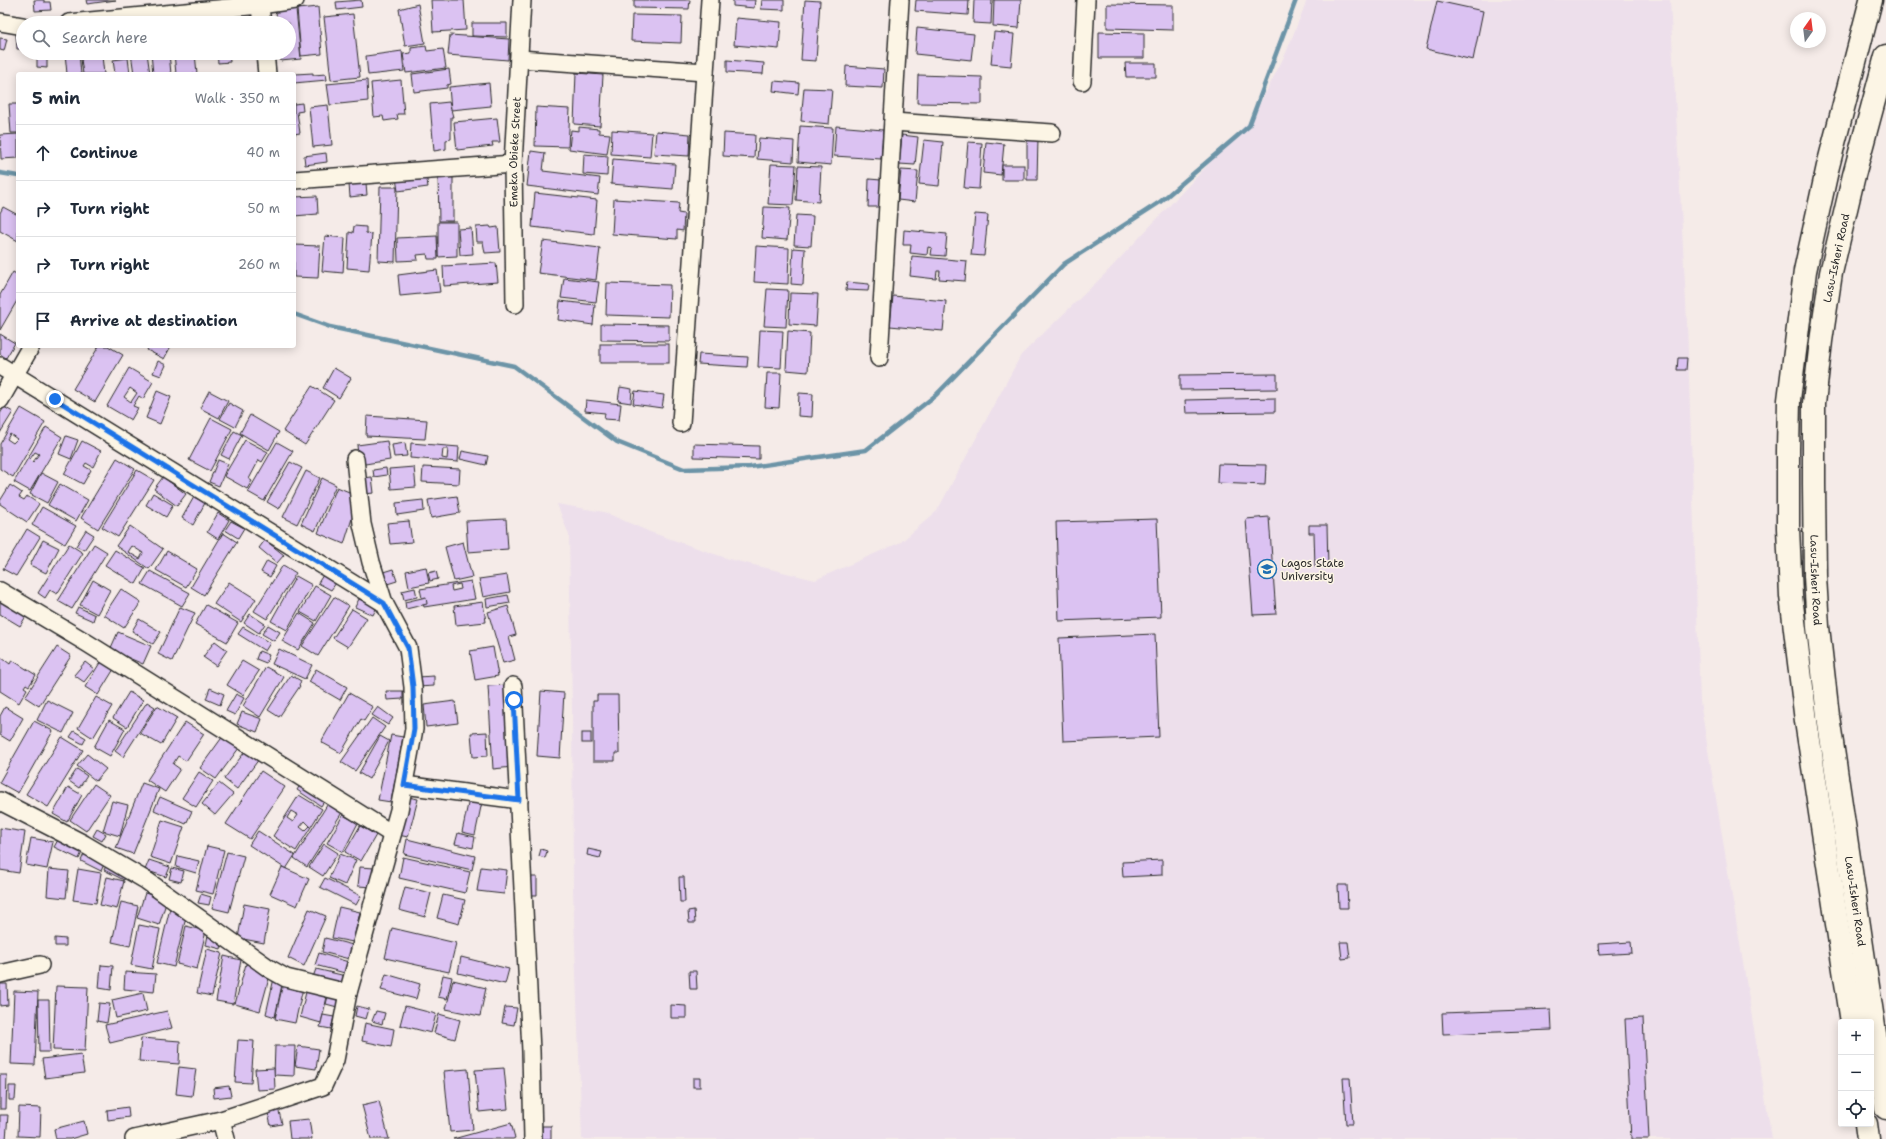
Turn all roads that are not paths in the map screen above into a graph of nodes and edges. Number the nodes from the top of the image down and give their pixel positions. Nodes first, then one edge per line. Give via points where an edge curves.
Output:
1 (295, 0) edge
2 (522, 0) edge
3 (710, 0) edge
4 (900, 0) edge
5 (1086, 0) edge
6 (1870, 0) edge
7 (260, 2) edge
8 (133, 16) edge
9 (261, 16) edge
10 (0, 22) edge
11 (16, 25) edge
12 (1886, 56) edge
13 (519, 59) junction
14 (266, 60) edge
15 (267, 72) edge
16 (705, 72) junction
17 (1082, 81) dead end
18 (893, 122) junction
19 (1052, 133) dead end
20 (513, 164) junction
21 (296, 180) edge
22 (515, 304) dead end
23 (30, 348) edge
24 (879, 358) dead end
25 (0, 366) edge
26 (15, 375) junction
27 (0, 400) edge
28 (681, 423) dead end
29 (355, 458) dead end
30 (0, 591) edge
31 (384, 603) junction
32 (513, 686) dead end
33 (404, 785) junction
34 (519, 800) junction
35 (0, 801) edge
36 (392, 834) junction
37 (40, 965) dead end
38 (0, 974) edge
39 (348, 993) junction
40 (1852, 1019) edge
41 (1886, 1108) edge
42 (221, 1120) junction
43 (1866, 1127) edge
44 (134, 1139) edge
45 (226, 1139) edge
46 (533, 1139) edge
47 (1868, 1139) edge

1 - 7 street
2 - 13 street, Emeka Obieke Street
3 - 16 street
4 - 18 street
5 - 17 street
6 - 40 main road, Lasu-Isheri Road via 1828,166 1805,271 1789,400 1788,443 1788,528 1792,596 1806,721
7 - 8 street
7 - 9 street
10 - 11 street
12 - 41 main road, Lasu-Isheri Road via 1831,273 1814,403 1814,492 1818,626 1828,716
13 - 16 street
13 - 20 street, Emeka Obieke Street
14 - 15 street
16 - 28 street
18 - 19 street
18 - 24 street
20 - 21 street
20 - 22 street, Emeka Obieke Street
23 - 26 street
25 - 26 street
26 - 27 street
26 - 31 street
29 - 31 street via 362,524
30 - 36 street
31 - 33 street via 408,648 413,687 414,729
32 - 34 street
33 - 34 street
33 - 36 street
34 - 46 street
35 - 39 street via 84,844 147,881 281,975
36 - 39 street
37 - 38 street
39 - 42 street via 335,1060 323,1086
42 - 44 street
42 - 45 street
43 - 47 main road

